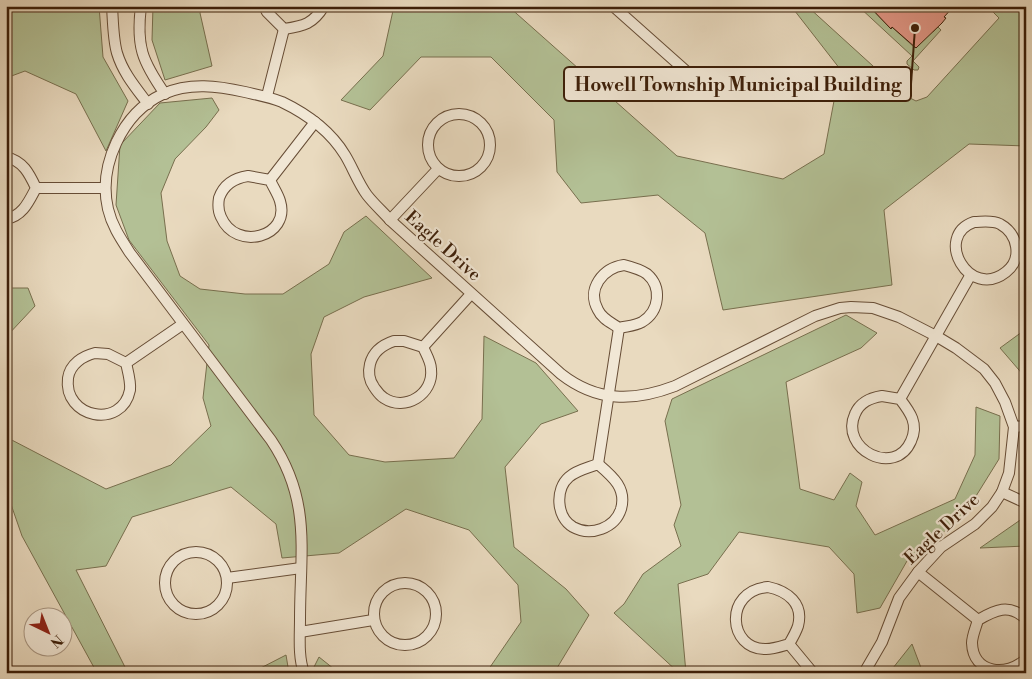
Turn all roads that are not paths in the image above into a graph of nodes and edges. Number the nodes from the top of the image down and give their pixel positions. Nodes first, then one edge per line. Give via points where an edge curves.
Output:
1 (112, 6) edge
2 (141, 6) edge
3 (264, 6) edge
4 (324, 6) edge
5 (613, 6) edge
6 (284, 29) junction
7 (747, 92) dead end
8 (165, 94) junction
9 (268, 96) junction
10 (148, 104) junction
11 (315, 122) junction
12 (6, 157) edge
13 (438, 169) junction
14 (270, 180) junction
15 (36, 188) junction
16 (105, 188) junction
17 (6, 219) edge
18 (390, 220) junction
19 (970, 276) junction
20 (471, 294) junction
21 (183, 324) junction
22 (619, 328) junction
23 (936, 336) junction
24 (423, 347) junction
25 (126, 363) junction
26 (608, 396) junction
27 (900, 399) junction
28 (1026, 426) edge
29 (1014, 427) junction
30 (598, 464) junction
31 (1002, 492) junction
32 (1026, 503) edge
33 (301, 568) junction
34 (918, 572) junction
35 (227, 578) junction
36 (1026, 619) edge
37 (373, 620) junction
38 (978, 620) junction
39 (300, 632) junction
40 (789, 644) junction
41 (1026, 659) edge
42 (304, 673) edge
43 (813, 673) edge
44 (864, 673) edge

1 - 10 street via 120,60
2 - 8 street via 138,27 141,50
3 - 6 street
4 - 6 street via 312,22
5 - 7 street via 695,79 718,89
6 - 9 street
8 - 9 street, Eagle Drive via 196,86 213,86
8 - 10 street, Eagle Drive
9 - 11 street, Eagle Drive
10 - 16 street, Eagle Drive via 125,127 117,141
11 - 14 street
11 - 18 street, Eagle Drive via 334,138 367,195
12 - 15 street via 27,170
13 - 13 street via 463,176 484,165 489,158 489,137 485,127 466,115 453,114 437,123 429,139 429,151
13 - 18 street
14 - 14 street via 248,176 224,187 218,202 219,213 229,230 252,238 261,237 272,229 278,221 281,202
15 - 16 street
15 - 17 street via 25,208
16 - 21 street, Eagle Drive via 108,209 118,235
18 - 20 street, Eagle Drive
19 - 19 street via 993,278 1004,274 1016,261 1017,244 1001,224 974,222 960,230 956,256
19 - 23 street
20 - 24 street
20 - 26 street, Eagle Drive via 574,384
21 - 25 street
21 - 33 street, Eagle Drive via 271,440 284,463 300,509
22 - 22 street via 644,321 657,299 657,288 647,274 624,265 607,271 595,286 594,294 594,302 602,317
22 - 26 street
23 - 26 street, Eagle Drive via 873,308 840,308 815,316 675,386 649,395
23 - 27 street
23 - 29 street, Eagle Drive via 984,369 1001,393
24 - 24 street via 394,341 374,354 369,375 379,395 392,402 405,402 422,395 432,372
25 - 25 street via 95,353 78,360 69,373 67,386 70,397 77,406 96,415 120,408 130,392
26 - 30 street
27 - 27 street via 872,397 857,409 852,418 855,440 877,458 895,458 910,444 913,418
28 - 29 street
29 - 31 street, Eagle Drive via 1009,473
30 - 30 street via 618,484 622,493 620,512 604,528 583,530 566,520 559,496 568,478
31 - 32 street
31 - 34 street, Eagle Drive via 992,507 941,547
33 - 35 street
33 - 39 street, Eagle Drive
34 - 38 street
34 - 44 street, Eagle Drive via 900,598 882,642
35 - 35 street via 213,557 196,551 188,552 169,568 166,581 168,595 181,609 203,613 217,606 224,597
36 - 38 street via 1015,611 1004,609 994,610
37 - 37 street via 387,639 413,645 431,630 436,610 433,600 421,588 399,582 390,586 377,600
37 - 39 street
38 - 41 street via 972,642 977,658 984,666 1001,671 1018,666
39 - 42 street, Eagle Drive via 300,659
40 - 40 street via 799,615 796,605 786,593 768,587 759,588 738,604 735,618 741,637 748,644 766,649
40 - 43 street

